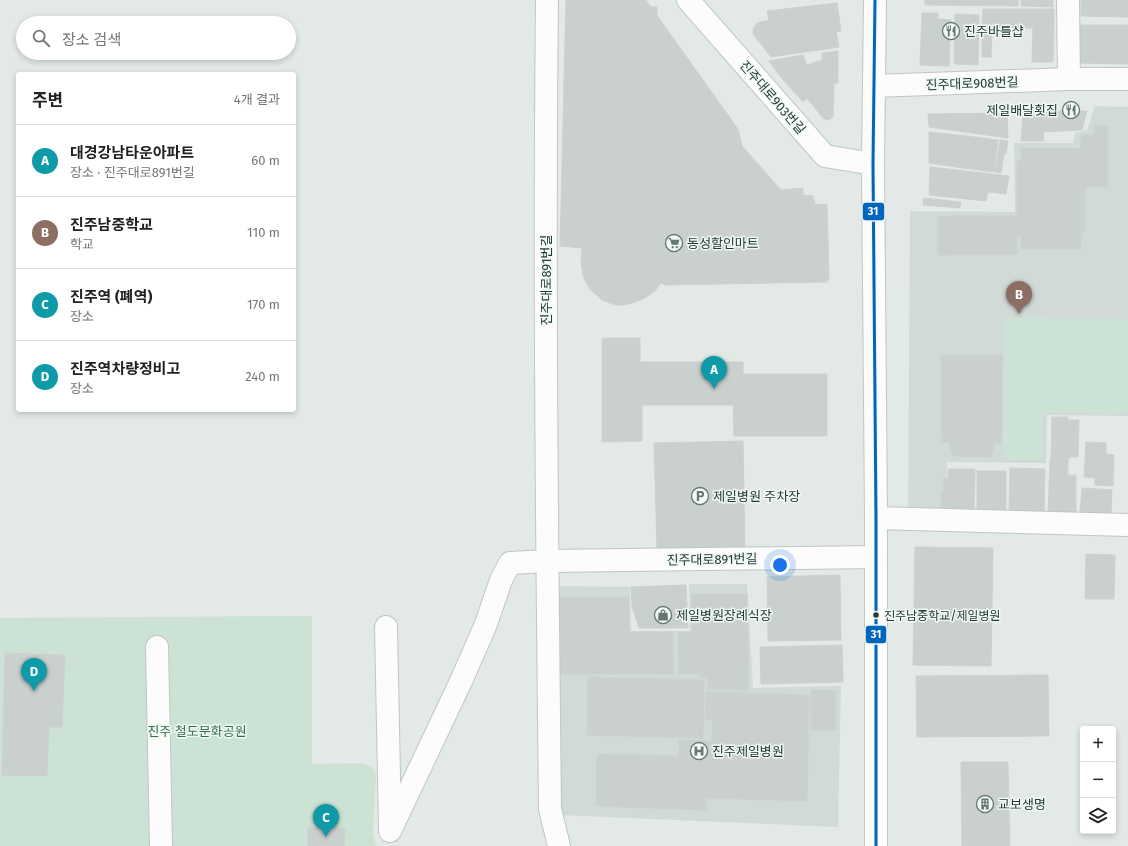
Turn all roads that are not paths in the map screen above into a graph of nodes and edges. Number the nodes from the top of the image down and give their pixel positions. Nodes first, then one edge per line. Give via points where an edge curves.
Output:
1 (548, 0) edge
2 (688, 0) edge
3 (875, 0) edge
4 (1068, 0) edge
5 (1069, 79) junction
6 (1128, 79) edge
7 (874, 86) junction
8 (874, 164) junction
9 (876, 518) junction
10 (1128, 525) edge
11 (876, 557) junction
12 (547, 560) junction
13 (386, 627) dead end
14 (157, 647) dead end
15 (391, 838) edge
16 (161, 846) edge
17 (559, 846) edge
18 (876, 846) edge

1 - 12 street, 진주대로891번길 via 545,147
2 - 8 street, 진주대로903번길 via 825,156
3 - 7 street
4 - 5 street
5 - 6 street, 진주대로908번길
5 - 7 street, 진주대로908번길
7 - 8 street
8 - 9 street
9 - 10 street
9 - 11 street
11 - 12 street, 진주대로891번길
11 - 18 street
12 - 15 street via 510,563 501,580 486,624
12 - 17 street, 진주대로891번길 via 550,809
13 - 15 street
14 - 16 street

